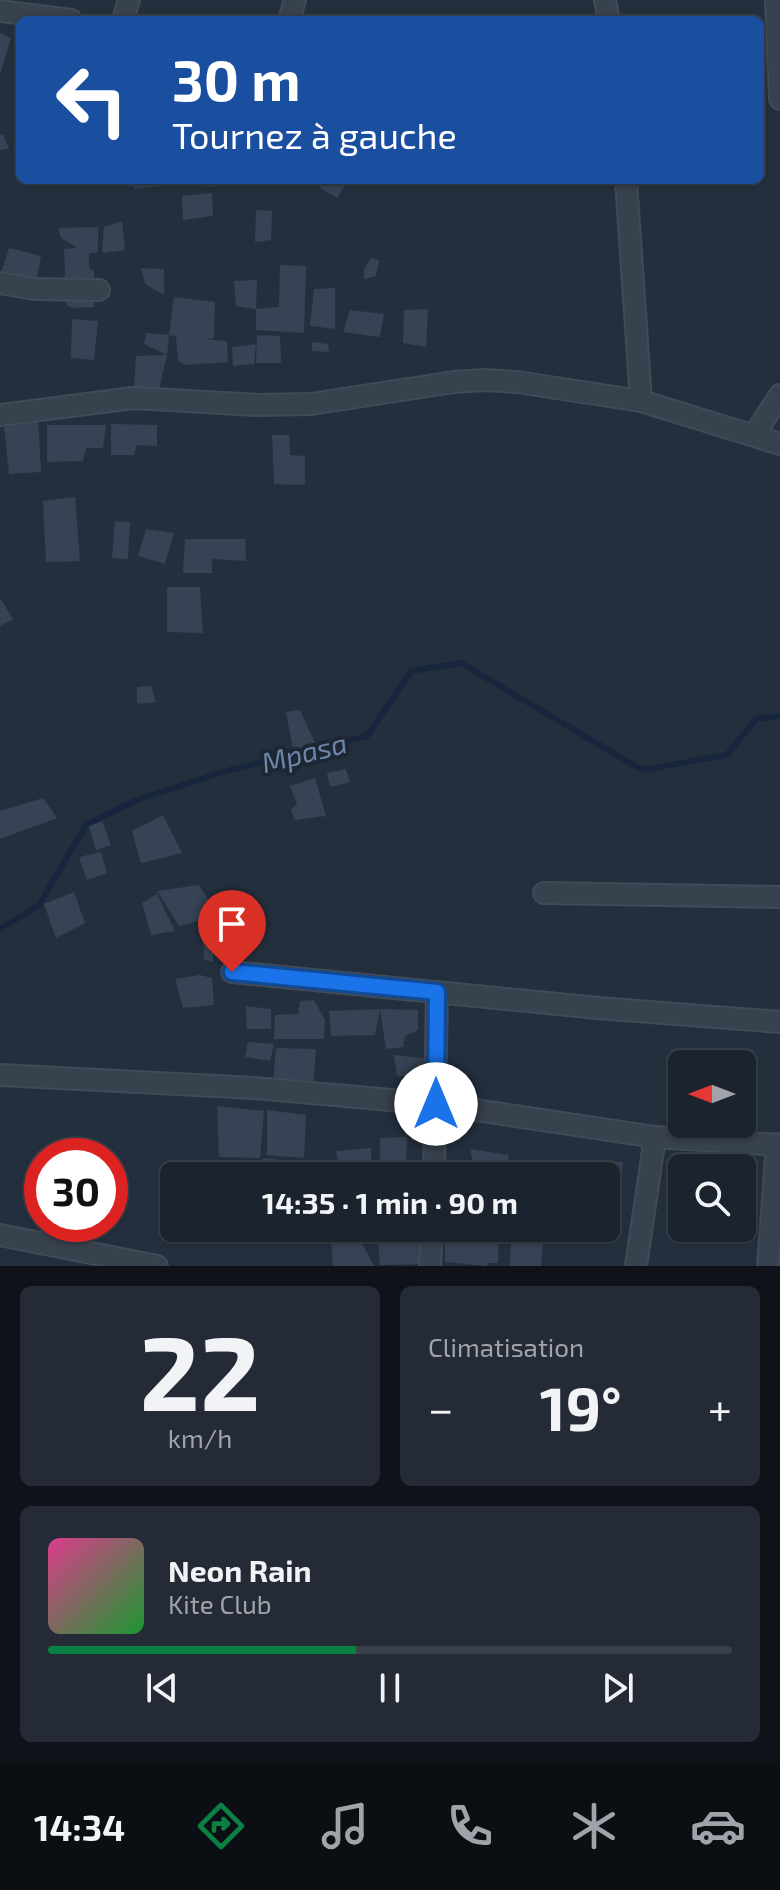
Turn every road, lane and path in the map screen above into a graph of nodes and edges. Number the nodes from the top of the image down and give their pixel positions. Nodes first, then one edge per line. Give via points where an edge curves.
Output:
1 (776, 0) edge
2 (0, 11) edge
3 (39, 16) edge
4 (780, 99) edge
5 (626, 184) edge
6 (0, 283) edge
7 (99, 290) dead end
8 (780, 395) edge
9 (641, 401) junction
10 (0, 415) edge
11 (754, 435) junction
12 (780, 444) edge
13 (544, 893) dead end
14 (780, 897) edge
15 (232, 972) dead end
16 (437, 992) junction
17 (780, 1022) edge
18 (0, 1075) edge
19 (436, 1104) junction
20 (655, 1137) junction
21 (778, 1144) edge
22 (434, 1162) edge
23 (0, 1235) edge
24 (431, 1242) edge
25 (157, 1266) edge
26 (430, 1266) edge
27 (636, 1266) edge
28 (768, 1266) edge

1 - 4 street
2 - 3 street
5 - 9 street
6 - 7 street
8 - 11 street
9 - 10 street via 485,380 311,404 133,398
9 - 11 street
11 - 12 street
13 - 14 street
15 - 16 street
16 - 17 street
16 - 19 street
18 - 19 street
19 - 20 street
19 - 22 street
20 - 21 street
20 - 27 street
21 - 28 street
23 - 25 street
24 - 26 street

